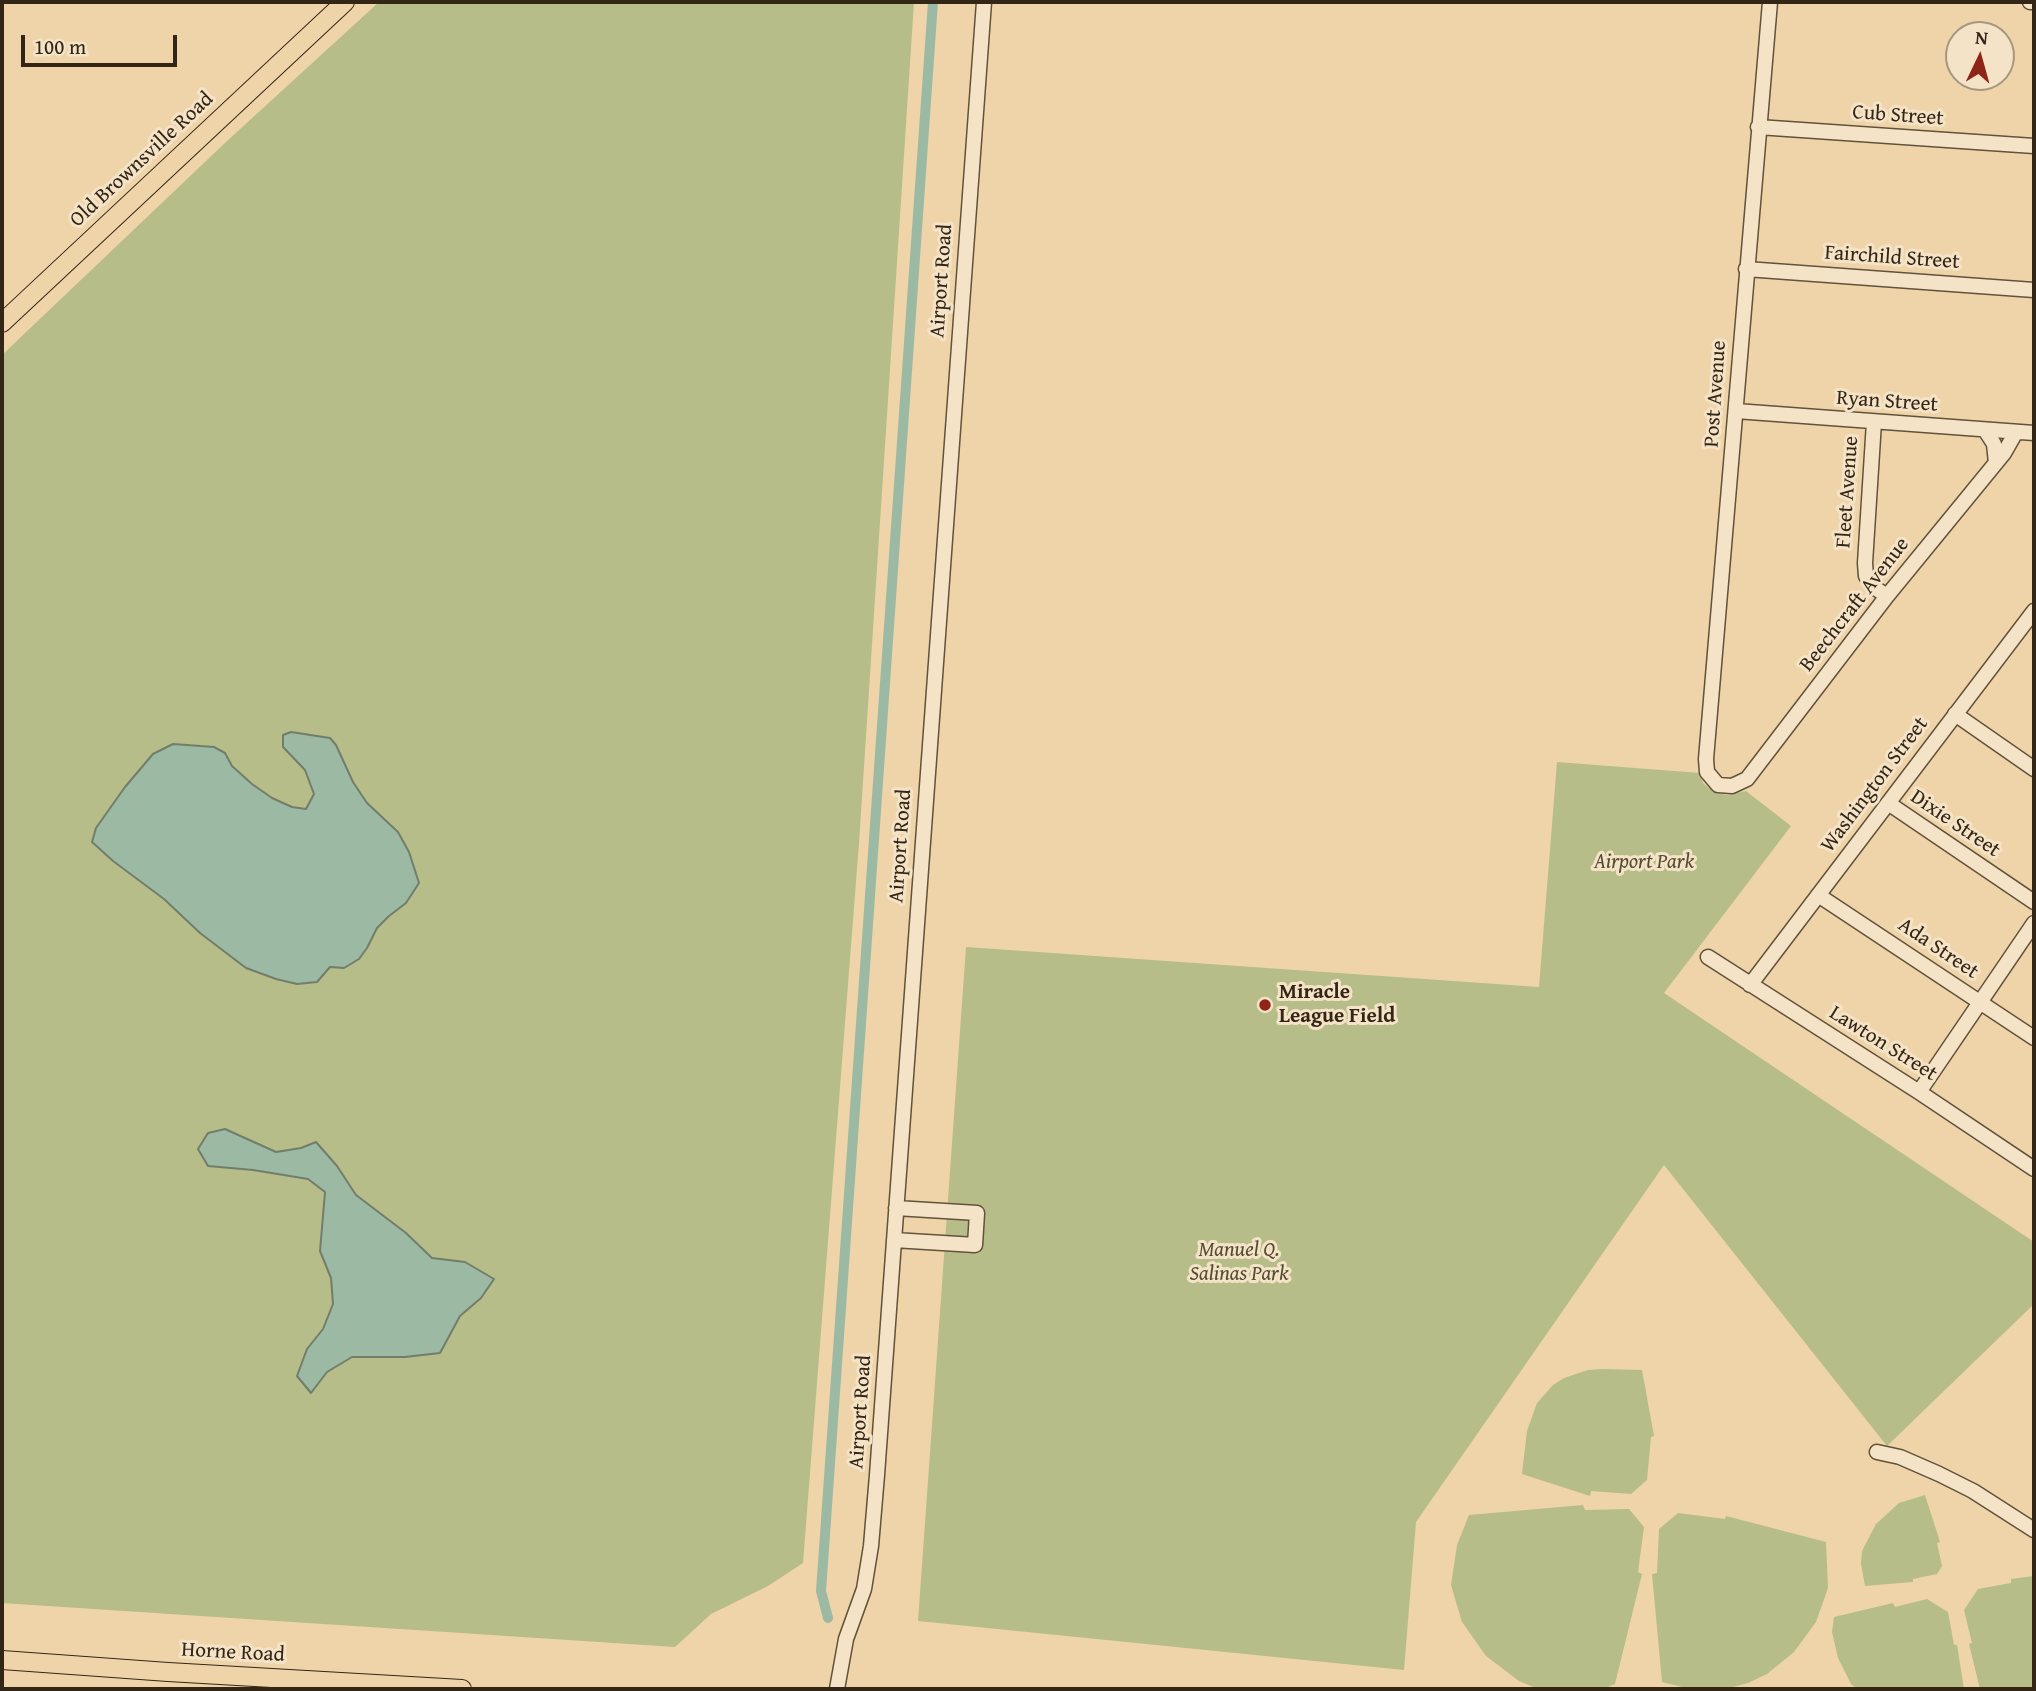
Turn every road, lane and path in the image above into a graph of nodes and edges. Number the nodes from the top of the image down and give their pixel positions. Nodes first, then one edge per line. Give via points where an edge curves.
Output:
1 (345, 2) edge
2 (984, 2) edge
3 (1770, 2) edge
4 (1758, 127) junction
5 (2034, 146) edge
6 (1746, 269) junction
7 (2034, 290) edge
8 (2, 323) edge
9 (1736, 411) junction
10 (1874, 422) junction
11 (1985, 430) junction
12 (2016, 432) junction
13 (2034, 433) edge
14 (1996, 463) junction
15 (1887, 596) junction
16 (2034, 611) edge
17 (2029, 627) edge
18 (1955, 714) junction
19 (2034, 769) edge
20 (1718, 785) joint
21 (1888, 803) junction
22 (1818, 895) junction
23 (2034, 902) edge
24 (2034, 923) edge
25 (1708, 957) dead end
26 (1750, 985) junction
27 (1981, 1003) junction
28 (2034, 1038) edge
29 (1919, 1092) junction
30 (2034, 1169) edge
31 (896, 1208) junction
32 (894, 1240) junction
33 (1877, 1451) dead end
34 (2034, 1530) edge
35 (2, 1660) edge
36 (264, 1683) edge
37 (463, 1689) edge
38 (837, 1689) edge

1 - 8 main road, Old Brownsville Road
2 - 31 street, Airport Road
3 - 4 street, Post Avenue
4 - 5 street, Cub Street
4 - 6 street, Post Avenue
6 - 7 street, Fairchild Street
6 - 9 street, Post Avenue
9 - 10 street, Ryan Street
9 - 20 street, Post Avenue via 1706,759 1707,772
10 - 11 street, Ryan Street
10 - 15 street, Fleet Avenue via 1865,564 1872,586
11 - 12 street, Ryan Street
11 - 14 street via 1994,444
12 - 13 street, Ryan Street
12 - 14 street, Beechcraft Avenue
14 - 15 street, Beechcraft Avenue
15 - 20 street, Beechcraft Avenue via 1747,779 1732,786
16 - 17 street, Washington Street
17 - 18 street, Washington Street
18 - 19 street
18 - 21 street, Washington Street
21 - 22 street, Washington Street
21 - 23 street, Dixie Street
22 - 26 street, Washington Street
22 - 27 street, Ada Street
24 - 27 street
25 - 26 street, Lawton Street
26 - 29 street, Lawton Street
27 - 28 street, Ada Street
27 - 29 street
29 - 30 street, Lawton Street
31 - 32 street, Airport Road
31 - 32 street via 977,1213 975,1245
32 - 38 street, Airport Road via 871,1546 864,1589 840,1661
33 - 34 street via 1973,1491
35 - 36 main road, Horne Road
36 - 37 main road, Horne Road

